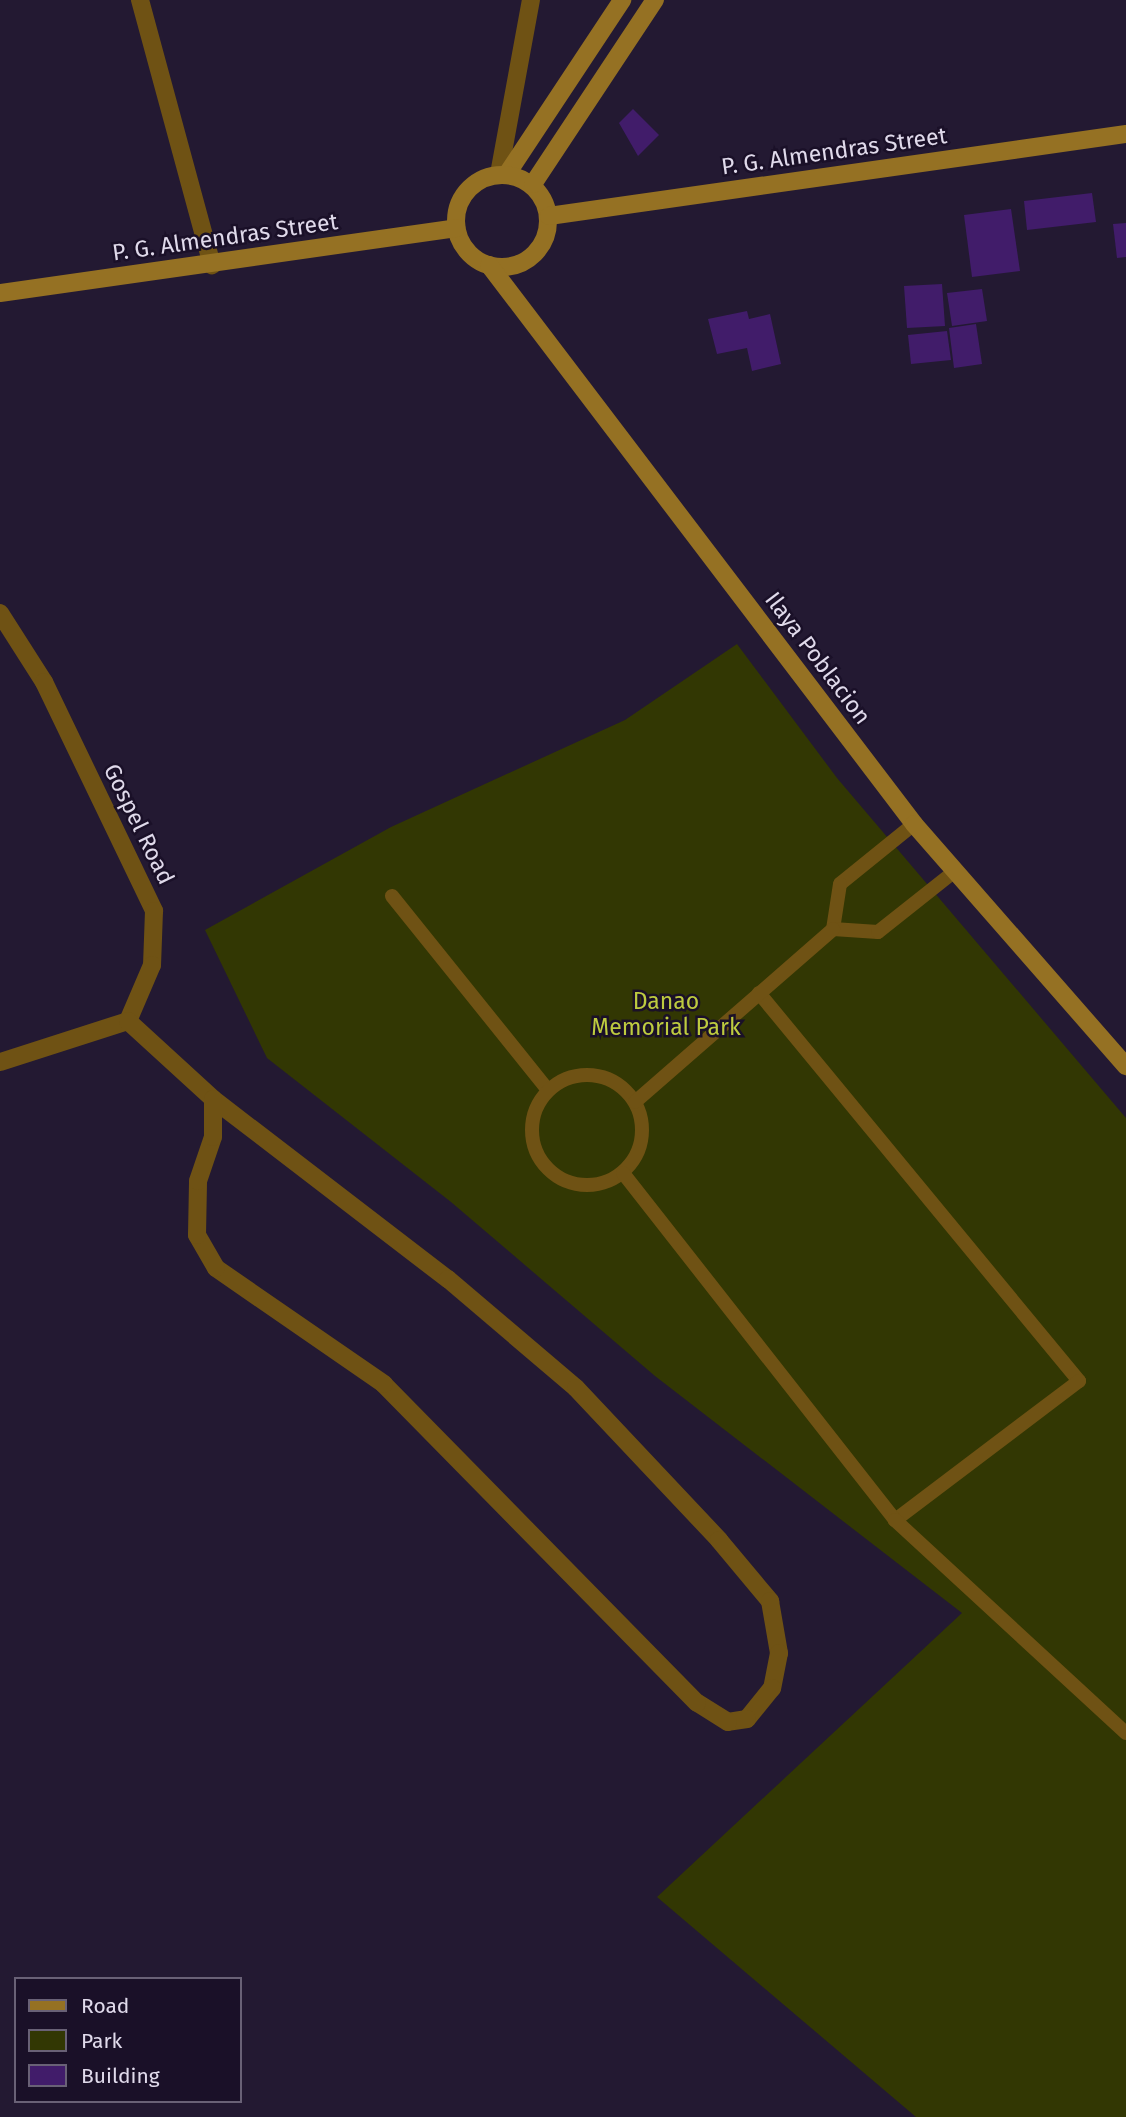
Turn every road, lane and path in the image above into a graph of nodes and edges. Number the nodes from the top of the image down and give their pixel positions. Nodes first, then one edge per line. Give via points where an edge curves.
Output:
1 (140, 0) edge
2 (531, 0) edge
3 (622, 0) edge
4 (655, 0) edge
5 (1126, 134) edge
6 (503, 174) junction
7 (533, 184) junction
8 (549, 216) junction
9 (456, 228) junction
10 (212, 265) junction
11 (489, 265) junction
12 (0, 293) edge
13 (0, 613) edge
14 (914, 824) junction
15 (955, 871) junction
16 (392, 897) dead end
17 (833, 929) junction
18 (759, 993) junction
19 (128, 1021) junction
20 (0, 1062) edge
21 (1126, 1066) edge
22 (548, 1090) junction
23 (213, 1099) junction
24 (635, 1102) junction
25 (622, 1173) junction
26 (895, 1520) junction
27 (1126, 1733) edge

1 - 10 street
2 - 6 street
3 - 6 street
4 - 7 street
5 - 8 street, P. G. Almendras Street
6 - 7 street
6 - 9 street via 475,183 459,203
7 - 8 street
8 - 11 street via 542,246 519,265
9 - 10 street, P. G. Almendras Street
9 - 11 street via 467,251
10 - 12 street, P. G. Almendras Street
11 - 14 street, Ilaya Poblacion
13 - 19 street, Gospel Road via 44,682 154,911 152,965
14 - 15 street, Ilaya Poblacion
14 - 17 lane via 840,884
15 - 17 lane via 878,932
15 - 21 street, Ilaya Poblacion
16 - 22 lane
17 - 18 lane
18 - 24 lane
18 - 26 lane via 1079,1381
19 - 20 street
19 - 23 street
22 - 24 lane via 588,1074 623,1088
22 - 25 lane via 532,1127 542,1163 585,1186
23 - 23 street via 448,1279 576,1388 719,1540 770,1601 779,1653 772,1688 747,1719 728,1721 696,1703 384,1384 216,1268 198,1235 198,1181 213,1137
24 - 25 lane via 642,1141
25 - 26 lane
26 - 27 lane

